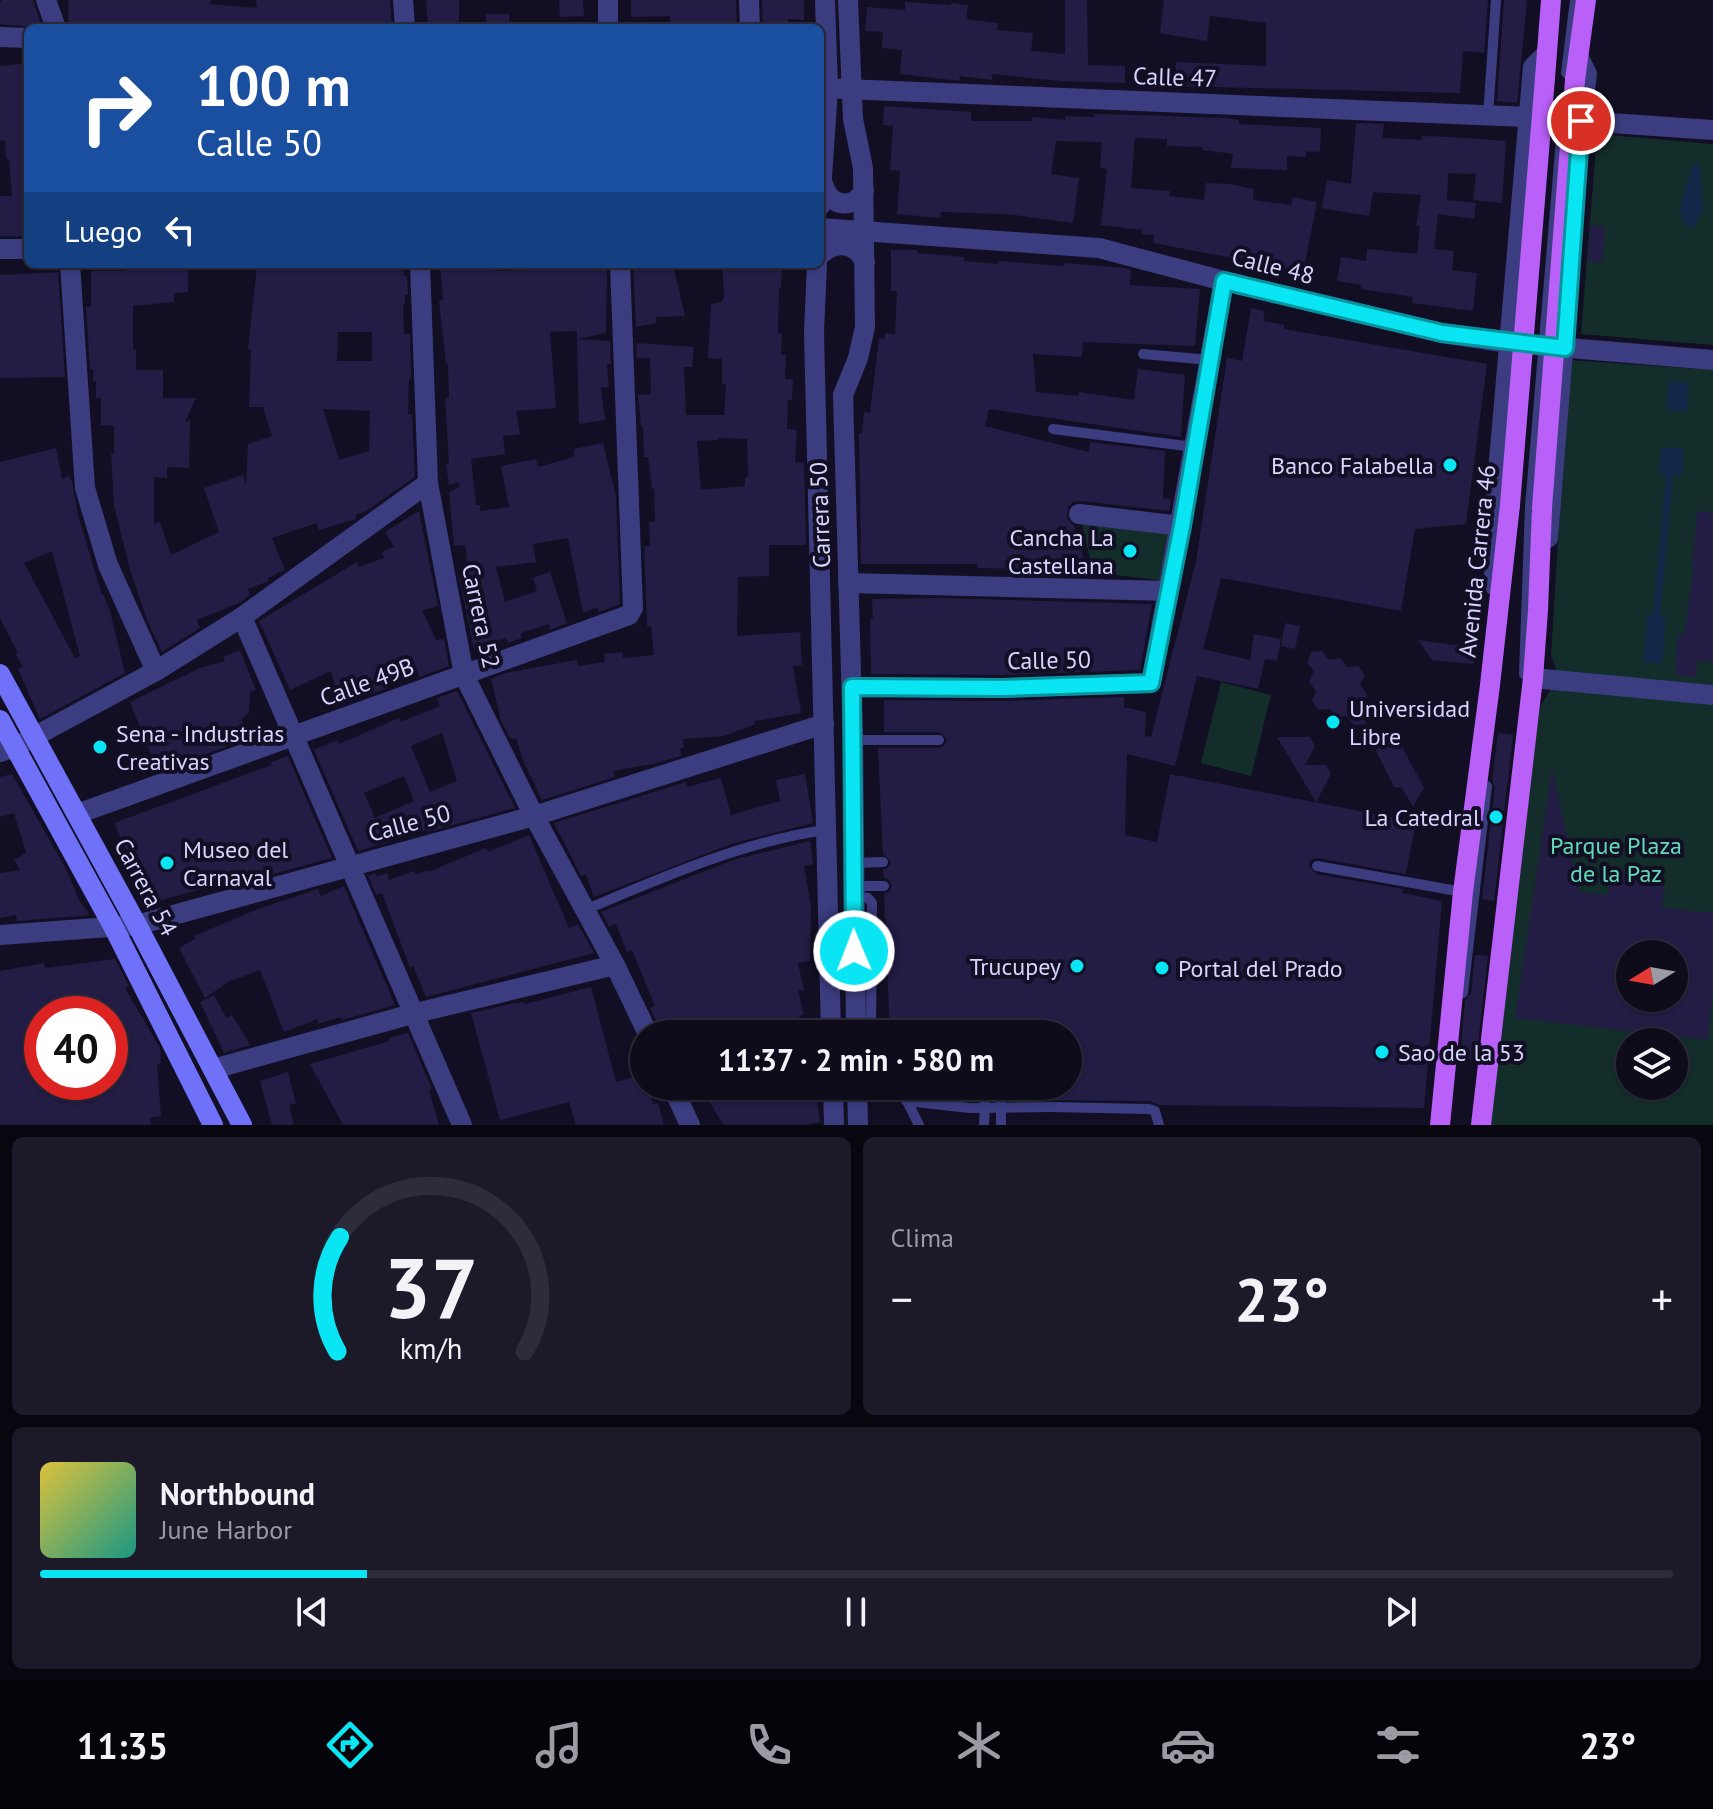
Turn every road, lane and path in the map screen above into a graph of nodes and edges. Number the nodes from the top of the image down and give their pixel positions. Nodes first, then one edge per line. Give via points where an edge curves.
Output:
1 (46, 0) edge
2 (403, 0) edge
3 (608, 0) edge
4 (749, 0) edge
5 (825, 0) edge
6 (848, 0) edge
7 (1496, 0) edge
8 (1551, 0) edge
9 (1561, 0) edge
10 (1575, 0) edge
11 (1586, 0) edge
12 (55, 24) edge
13 (405, 24) edge
14 (608, 24) edge
15 (750, 24) edge
16 (0, 37) edge
17 (24, 38) edge
18 (1547, 53) junction
19 (1579, 58) junction
20 (1560, 79) junction
21 (824, 89) edge
22 (851, 90) junction
23 (1488, 116) junction
24 (1529, 117) junction
25 (1581, 121) junction
26 (1713, 130) edge
27 (824, 187) edge
28 (864, 191) junction
29 (824, 228) edge
30 (865, 231) junction
31 (0, 249) edge
32 (24, 249) edge
33 (824, 251) edge
34 (865, 262) junction
35 (70, 268) edge
36 (420, 268) edge
37 (620, 268) edge
38 (817, 268) edge
39 (1224, 281) junction
40 (1509, 343) junction
41 (1565, 348) junction
42 (1143, 354) dead end
43 (1210, 360) junction
44 (1713, 360) edge
45 (1053, 429) dead end
46 (1194, 447) junction
47 (428, 483) junction
48 (1525, 507) junction
49 (1079, 514) dead end
50 (1182, 526) junction
51 (848, 583) junction
52 (1169, 591) junction
53 (1497, 610) junction
54 (1538, 610) junction
55 (242, 617) junction
56 (156, 671) junction
57 (0, 674) edge
58 (464, 675) junction
59 (1533, 678) junction
60 (852, 687) junction
61 (1713, 695) edge
62 (0, 720) edge
63 (824, 724) junction
64 (35, 736) junction
65 (294, 736) junction
66 (853, 740) junction
67 (939, 740) dead end
68 (8, 750) edge
69 (77, 814) junction
70 (534, 816) junction
71 (825, 830) junction
72 (883, 862) dead end
73 (854, 863) junction
74 (349, 866) junction
75 (1317, 866) dead end
76 (884, 886) dead end
77 (854, 891) junction
78 (1463, 892) junction
79 (587, 909) junction
80 (137, 925) junction
81 (114, 928) junction
82 (0, 935) edge
83 (615, 965) junction
84 (412, 1014) junction
85 (641, 1020) edge
86 (831, 1020) edge
87 (856, 1020) edge
88 (871, 1020) edge
89 (213, 1069) junction
90 (678, 1100) edge
91 (833, 1100) edge
92 (857, 1100) edge
93 (907, 1101) joint
94 (985, 1103) dead end
95 (1001, 1103) dead end
96 (213, 1125) edge
97 (242, 1125) edge
98 (462, 1125) edge
99 (690, 1125) edge
100 (834, 1125) edge
101 (858, 1125) edge
102 (919, 1125) edge
103 (984, 1125) edge
104 (1001, 1125) edge
105 (1159, 1125) edge
106 (1440, 1125) edge
107 (1449, 1125) edge
108 (1472, 1125) edge
109 (1481, 1125) edge

1 - 12 street
2 - 13 street
3 - 14 street
4 - 15 street
5 - 21 street
6 - 22 street, Carrera 50
7 - 23 lane
8 - 18 main road, Avenida Carrera 46
9 - 20 lane
10 - 20 lane
11 - 19 main road, Avenida Carrera 46
16 - 17 street
18 - 20 main road, Avenida Carrera 46
18 - 24 street via 1533,67
19 - 20 main road, Avenida Carrera 46
19 - 25 street via 1587,74
20 - 48 main road, Avenida Carrera 46, bridge
20 - 48 main road, Avenida Carrera 46, bridge
21 - 22 street, Calle 47
22 - 23 street, Calle 47
22 - 28 street, Carrera 50
23 - 24 street, Calle 47
24 - 40 street
25 - 26 street
25 - 41 street
27 - 28 street via 828,197 841,204
28 - 30 street, Carrera 50
29 - 30 street, Calle 48
30 - 34 street, Carrera 50
30 - 39 street, Calle 48 via 1099,248
31 - 32 street
33 - 34 street via 842,244
34 - 51 street, Carrera 50 via 865,327 843,395
35 - 56 street via 85,488 108,565
36 - 47 street, Carrera 52
37 - 58 street, Calle 49B via 633,608 629,615
38 - 63 street, Carrera 50
39 - 40 street, Calle 48 via 1442,333
39 - 43 street
40 - 41 street, Calle 48
40 - 53 street via 1492,542
41 - 44 street, Calle 48
41 - 54 street
42 - 43 lane
43 - 46 street
45 - 46 lane
46 - 50 street
47 - 55 street
47 - 58 street, Carrera 52
48 - 53 main road, Avenida Carrera 46
48 - 54 main road, Avenida Carrera 46
48 - 107 lane
48 - 108 lane via 1523,690
49 - 50 street
50 - 52 street
51 - 52 street
51 - 60 street, Carrera 50
52 - 60 street, Calle 50 via 1151,683
53 - 78 main road, Avenida Carrera 46
54 - 59 main road, Avenida Carrera 46
55 - 56 street
55 - 65 street
56 - 64 street
57 - 64 main road, Carrera 54
58 - 65 street, Calle 49B
58 - 70 street, Carrera 52
59 - 61 street
59 - 109 main road, Avenida Carrera 46
60 - 66 street, Carrera 50
62 - 68 main road, Carrera 54
63 - 70 street, Calle 50
63 - 71 street, Carrera 50
64 - 68 street
64 - 69 main road, Carrera 54
65 - 69 street, Calle 49B
65 - 74 street
66 - 67 lane
66 - 73 street, Carrera 50
68 - 81 main road, Carrera 54
69 - 80 main road, Carrera 54
70 - 74 street, Calle 50
70 - 79 street, Carrera 52
71 - 79 lane via 703,864
71 - 86 street, Carrera 50
72 - 73 lane
73 - 77 street, Carrera 50
74 - 80 street, Calle 50
74 - 84 street
75 - 78 lane
76 - 77 lane
77 - 87 street, Carrera 50
77 - 88 lane via 872,903
78 - 106 main road, Avenida Carrera 46
79 - 83 street, Carrera 52
80 - 81 street, Calle 50
80 - 89 main road, Carrera 54
81 - 82 street, Calle 50
81 - 96 main road, Carrera 54
83 - 84 street
83 - 85 street, Carrera 52
84 - 89 street
84 - 98 street
89 - 97 main road, Carrera 54
90 - 99 street
91 - 100 street
92 - 101 street
93 - 102 lane
93 - 105 lane, bridge via 970,1108 1149,1109 1155,1111
94 - 103 lane
95 - 104 lane

